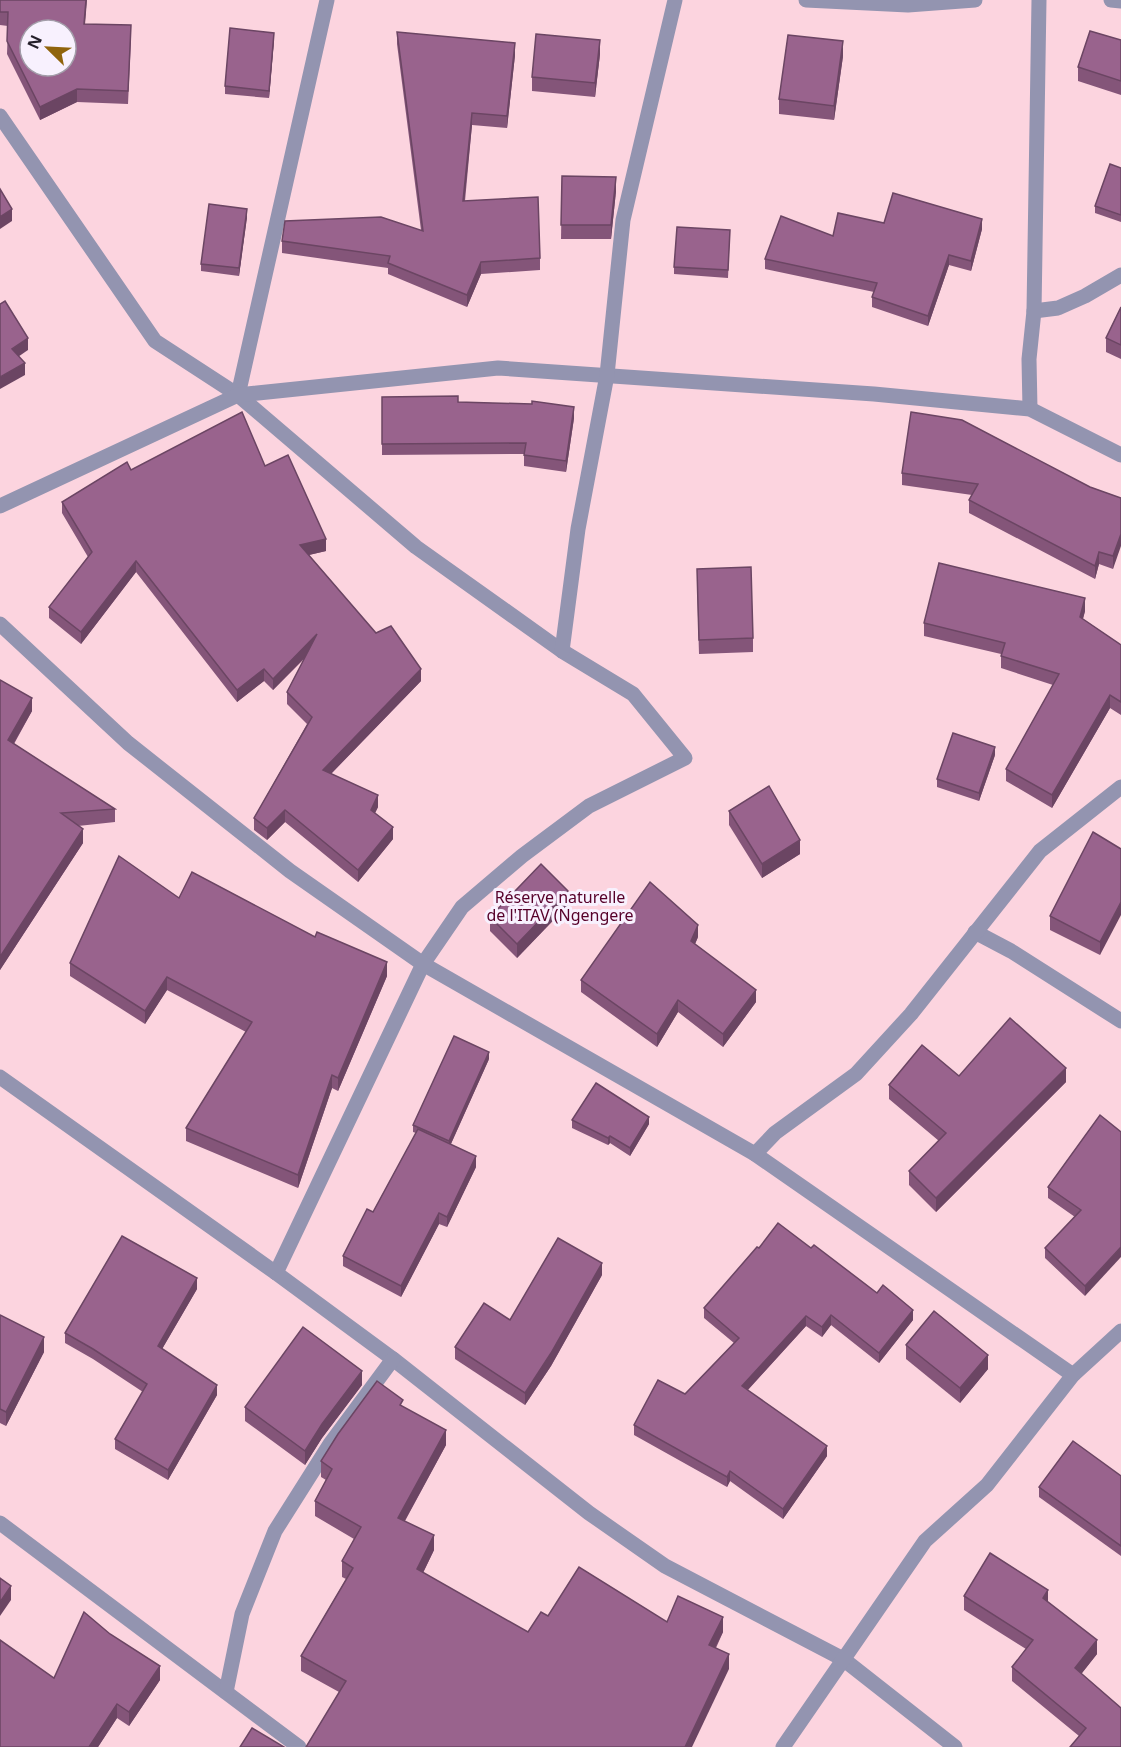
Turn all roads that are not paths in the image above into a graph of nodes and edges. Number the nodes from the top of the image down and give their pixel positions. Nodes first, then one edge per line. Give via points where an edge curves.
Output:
1 (327, 0) edge
2 (675, 0) edge
3 (806, 0) edge
4 (975, 0) edge
5 (1039, 0) edge
6 (1111, 0) edge
7 (1121, 1) edge
8 (0, 116) edge
9 (1121, 275) edge
10 (1034, 311) junction
11 (607, 375) junction
12 (238, 395) junction
13 (1030, 409) junction
14 (1121, 455) edge
15 (0, 506) edge
16 (0, 624) edge
17 (562, 651) junction
18 (1121, 787) edge
19 (975, 932) junction
20 (423, 964) junction
21 (1121, 1021) edge
22 (0, 1077) edge
23 (756, 1154) junction
24 (276, 1273) junction
25 (1121, 1331) edge
26 (393, 1359) junction
27 (1073, 1375) junction
28 (0, 1523) edge
29 (843, 1659) junction
30 (226, 1692) junction
31 (299, 1747) edge
32 (783, 1747) edge
33 (955, 1747) edge

1 - 12 street
2 - 11 street via 623,220
3 - 4 street via 908,5
5 - 10 street
6 - 7 street
8 - 12 street via 155,341
9 - 10 street via 1058,308
10 - 13 street via 1029,359
11 - 12 street via 498,368
11 - 13 street
11 - 17 street via 578,529
12 - 15 street
12 - 17 street via 416,547
13 - 14 street
16 - 20 street via 128,743 290,871
17 - 20 street via 633,694 685,758 590,806 522,856 462,906
18 - 19 street via 1040,851
19 - 21 street
19 - 23 street via 911,1014 856,1074 775,1133
20 - 23 street
20 - 24 street
22 - 24 street
23 - 27 street
24 - 26 street
25 - 27 street
26 - 29 street via 589,1513 665,1566
26 - 30 street via 330,1444 274,1531 242,1614
27 - 29 street via 987,1485 925,1541
28 - 30 street
29 - 32 street
29 - 33 street
30 - 31 street

